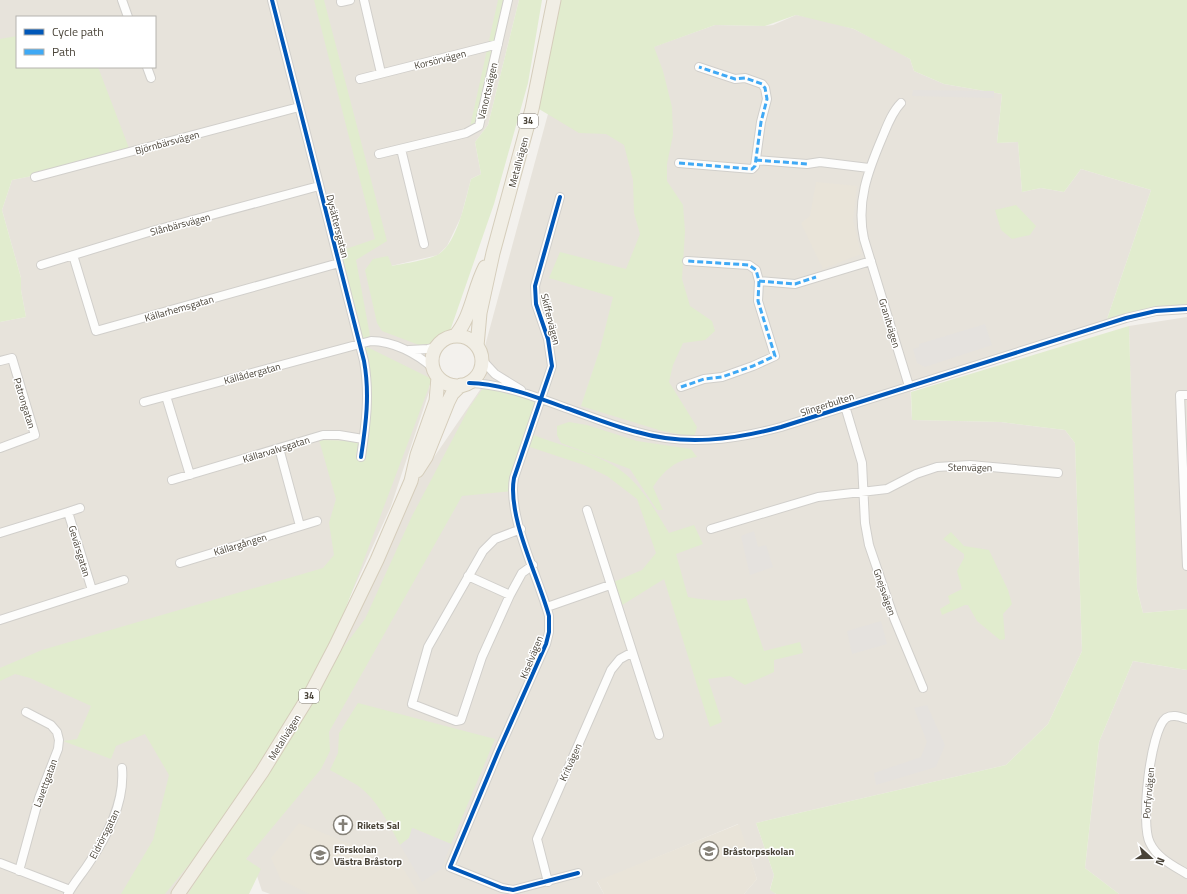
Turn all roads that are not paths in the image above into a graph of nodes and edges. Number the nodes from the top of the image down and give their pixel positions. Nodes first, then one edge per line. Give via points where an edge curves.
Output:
1 (122, 0) edge
2 (272, 0) edge
3 (350, 0) edge
4 (364, 0) edge
5 (508, 0) edge
6 (554, 0) edge
7 (341, 2) dead end
8 (128, 16) edge
9 (498, 44) junction
10 (699, 66) dead end
11 (147, 68) edge
12 (381, 73) junction
13 (151, 78) dead end
14 (360, 79) dead end
15 (901, 103) dead end
16 (299, 107) junction
17 (401, 149) junction
18 (379, 154) dead end
19 (756, 160) junction
20 (679, 163) dead end
21 (869, 168) junction
22 (35, 177) dead end
23 (319, 186) junction
24 (560, 197) dead end
25 (424, 244) dead end
26 (493, 253) junction
27 (73, 255) junction
28 (687, 261) dead end
29 (870, 261) junction
30 (339, 263) junction
31 (41, 265) dead end
32 (759, 281) junction
33 (1187, 309) edge
34 (455, 336) junction
35 (359, 343) junction
36 (477, 346) junction
37 (436, 347) junction
38 (406, 350) junction
39 (482, 360) junction
40 (0, 361) edge
41 (435, 373) junction
42 (465, 384) junction
43 (909, 386) junction
44 (681, 387) dead end
45 (530, 395) junction
46 (1187, 395) edge
47 (166, 396) junction
48 (542, 399) junction
49 (144, 402) dead end
50 (845, 406) junction
51 (364, 439) junction
52 (0, 448) edge
53 (279, 448) junction
54 (361, 457) dead end
55 (1058, 473) dead end
56 (190, 475) junction
57 (172, 480) dead end
58 (411, 481) junction
59 (864, 492) junction
60 (80, 508) dead end
61 (587, 510) dead end
62 (68, 512) junction
63 (316, 521) dead end
64 (300, 526) junction
65 (521, 529) junction
66 (711, 529) dead end
67 (0, 533) edge
68 (180, 563) dead end
69 (532, 565) junction
70 (1187, 566) edge
71 (468, 576) junction
72 (124, 580) dead end
73 (610, 585) junction
74 (92, 590) junction
75 (510, 595) junction
76 (547, 607) junction
77 (0, 620) edge
78 (631, 653) junction
79 (923, 688) dead end
80 (26, 712) dead end
81 (1187, 718) edge
82 (659, 735) dead end
83 (122, 768) dead end
84 (0, 863) edge
85 (19, 871) junction
86 (578, 873) dead end
87 (1187, 874) edge
88 (548, 882) junction
89 (69, 892) edge
90 (178, 894) edge

1 - 8 street
2 - 16 street, Dysättersgatan
3 - 7 street
4 - 12 street
5 - 9 street, Vänortsvägen
6 - 26 main road, Metallvägen / 34 via 532,109
9 - 12 street, Korsörvägen
9 - 17 street, Vänortsvägen via 479,126 466,133
10 - 19 street via 735,79 745,78 762,84 765,88 767,98
11 - 13 street
12 - 14 street, Korsörvägen
15 - 21 street, Granitvägen via 890,119
16 - 22 street, Björnbärsvägen
16 - 23 street, Dysättersgatan
17 - 18 street, Vänortsvägen
17 - 25 street
19 - 20 street via 756,166 752,169
19 - 21 street via 807,164 820,162
21 - 29 street, Granitvägen via 860,214
23 - 27 street, Slånbärsvägen
23 - 30 street, Dysättersgatan
24 - 48 street, Skiffervägen via 535,286 536,304 552,358
26 - 34 main road, Metallvägen / 34 via 476,287 468,317
26 - 36 main road, Metallvägen / 34 via 480,313
27 - 30 street, Källarhemsgatan via 96,331
27 - 31 street, Slånbärsvägen
28 - 32 street via 750,265 756,270
29 - 32 street via 795,284
29 - 43 street, Granitvägen
30 - 35 street, Dysättersgatan
32 - 44 street via 758,301 775,356 730,375 704,379
33 - 43 street, Slingerbulten via 1156,311 1126,318
34 - 36 main road via 468,338
34 - 37 main road, Metallvägen / 34 via 444,339
35 - 38 street via 374,341
35 - 47 street, Källådergatan
35 - 51 street, Dysättersgatan via 368,393
36 - 39 main road, Metallvägen / 34
37 - 38 street
37 - 41 main road, Metallvägen / 34 via 432,357
38 - 41 street via 419,357
39 - 42 main road, Metallvägen / 34 via 477,376
39 - 45 street, Slingerbulten via 495,374
40 - 52 street, Patrongatan via 12,358 35,435
41 - 42 main road via 446,383
41 - 58 main road, Metallvägen / 34 via 436,401 417,455
42 - 45 street, Slingerbulten via 489,384
42 - 58 main road, Metallvägen / 34 via 452,394 426,457
43 - 50 street, Slingerbulten
45 - 48 street, Slingerbulten
46 - 70 street via 1180,395
47 - 49 street, Källådergatan
47 - 56 street
48 - 50 street, Slingerbulten via 638,433 691,440 757,434
48 - 65 street, Kiselvägen via 512,489 513,504
50 - 59 street, Gnejsvägen via 859,450
51 - 53 street, Källarvalvsgatan via 323,435
51 - 54 street, Dysättersgatan
53 - 56 street, Källarvalvsgatan
53 - 64 street
55 - 59 street, Stenvägen via 952,465 924,471 886,489
56 - 57 street, Källarvalvsgatan
58 - 90 main road, Metallvägen / 34 via 356,604 312,691 262,772
59 - 66 street via 818,497
59 - 79 street, Gnejsvägen via 866,531 878,572
60 - 62 street
61 - 73 street
62 - 67 street, Gevärsgatan
62 - 74 street, Gevärsgatan
63 - 64 street, Källargången
64 - 68 street, Källargången
65 - 69 street, Kiselvägen
65 - 71 street via 505,534 488,544
69 - 75 street via 522,573
69 - 76 street, Kiselvägen
71 - 75 street
71 - 75 street via 428,647 412,704 456,721 461,720 482,657
72 - 74 street, Gevärsgatan
73 - 76 street
73 - 78 street
74 - 77 street, Gevärsgatan
76 - 88 street, Kiselvägen via 550,626 546,644 450,867 507,890
78 - 82 street
78 - 88 street, Kritvägen via 620,659 610,670 536,839
80 - 85 street, Lavettgatan via 51,725 59,740 58,749 38,798
81 - 87 street, Porfyrvägen via 1171,716 1161,725 1153,748 1145,819 1145,831 1154,851
83 - 89 street, Eldrörsgatan via 123,779 117,809 98,848
84 - 85 street
85 - 89 street
86 - 88 street

